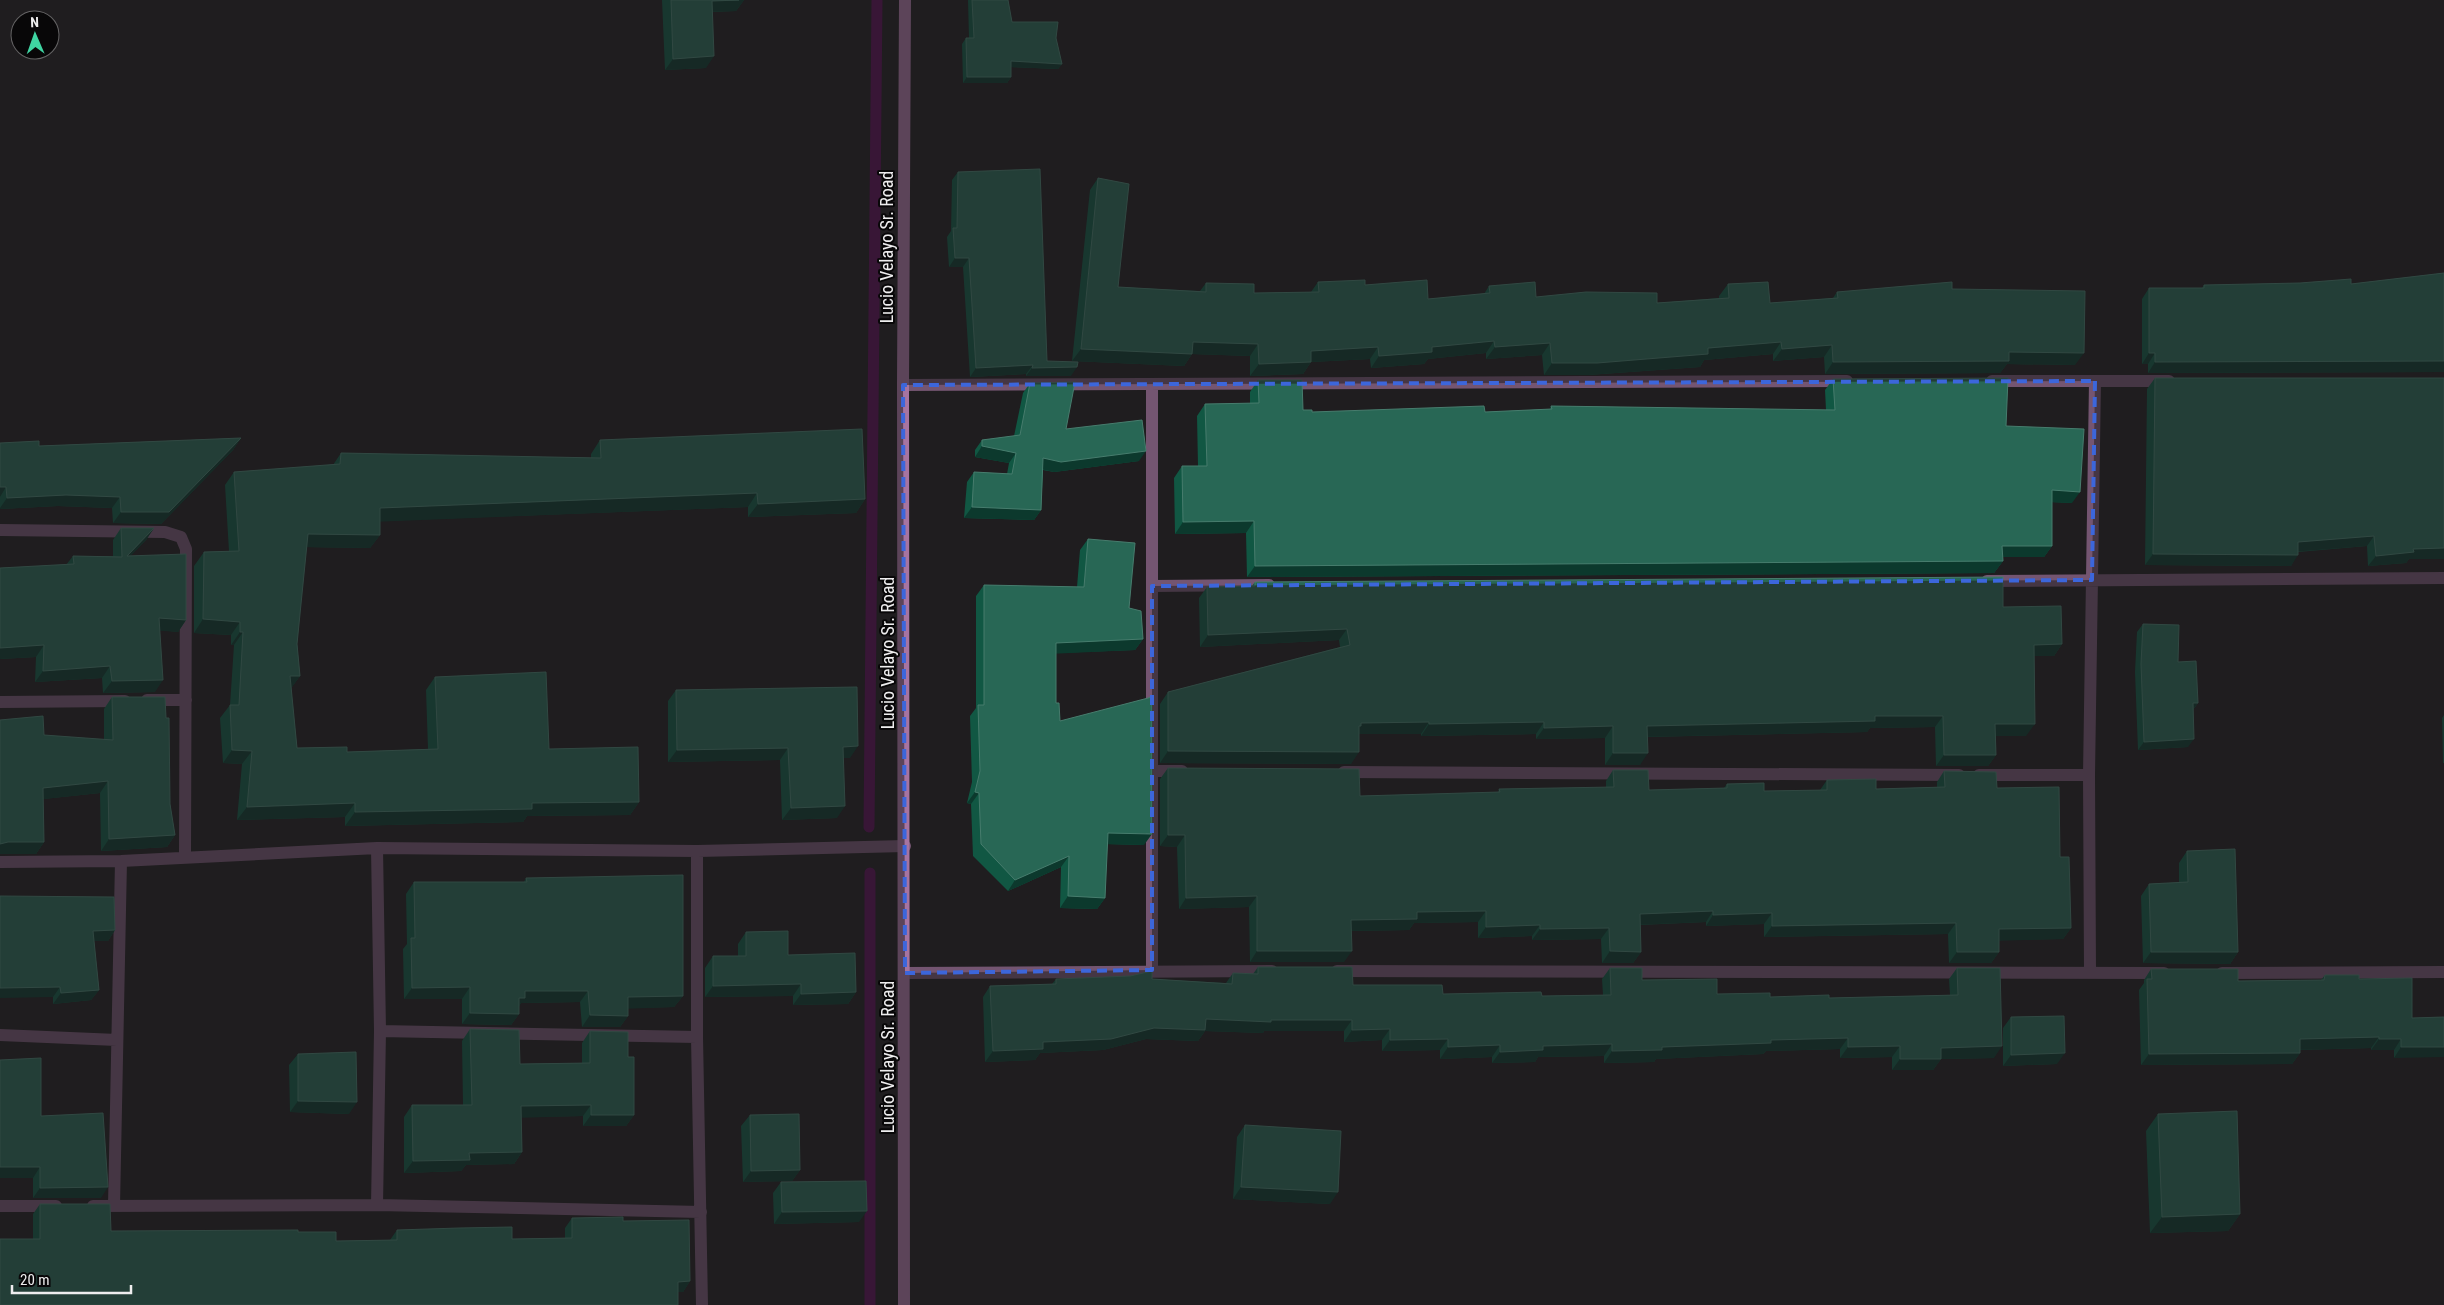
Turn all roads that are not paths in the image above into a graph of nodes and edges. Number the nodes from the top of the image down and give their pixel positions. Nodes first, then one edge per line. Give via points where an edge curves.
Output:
1 (905, 0) edge
2 (2184, 380) edge
3 (1856, 381) edge
4 (1976, 381) edge
5 (2095, 381) junction
6 (1152, 384) junction
7 (903, 385) junction
8 (0, 530) edge
9 (2444, 578) edge
10 (2092, 580) junction
11 (1973, 581) edge
12 (1280, 585) edge
13 (1152, 586) junction
14 (186, 700) junction
15 (0, 702) edge
16 (1152, 771) junction
17 (1192, 771) edge
18 (1332, 772) edge
19 (2089, 776) junction
20 (905, 846) junction
21 (377, 848) junction
22 (697, 851) junction
23 (185, 856) junction
24 (121, 860) junction
25 (0, 862) edge
26 (1152, 970) junction
27 (1282, 971) edge
28 (1322, 971) edge
29 (905, 972) junction
30 (2444, 972) edge
31 (2090, 973) junction
32 (2178, 973) edge
33 (2208, 973) edge
34 (380, 1031) junction
35 (0, 1035) edge
36 (697, 1037) junction
37 (117, 1040) junction
38 (377, 1205) junction
39 (0, 1206) edge
40 (114, 1206) junction
41 (701, 1212) junction
42 (702, 1305) edge
43 (904, 1305) edge

1 - 7 main road, Lucio Velayo Sr. Road
2 - 5 street
3 - 6 street
4 - 5 street
5 - 10 street
6 - 7 street
6 - 13 street
7 - 20 main road, Lucio Velayo Sr. Road
8 - 14 street via 165,532 181,537 186,549
9 - 10 street
10 - 11 street
10 - 19 street
12 - 13 street
13 - 16 street
14 - 15 street
14 - 23 street
16 - 17 street
16 - 26 street
18 - 19 street
19 - 31 street
20 - 22 street
20 - 29 main road, Lucio Velayo Sr. Road
21 - 22 street
21 - 23 street
21 - 34 street
22 - 36 street
23 - 24 street
24 - 25 street
24 - 37 street
26 - 27 street
26 - 29 street
28 - 31 street
29 - 43 main road, Lucio Velayo Sr. Road
30 - 33 street
31 - 32 street
34 - 36 street
34 - 38 street
35 - 37 street
36 - 41 street
37 - 40 street
38 - 40 street
38 - 41 street
39 - 40 street
41 - 42 street

